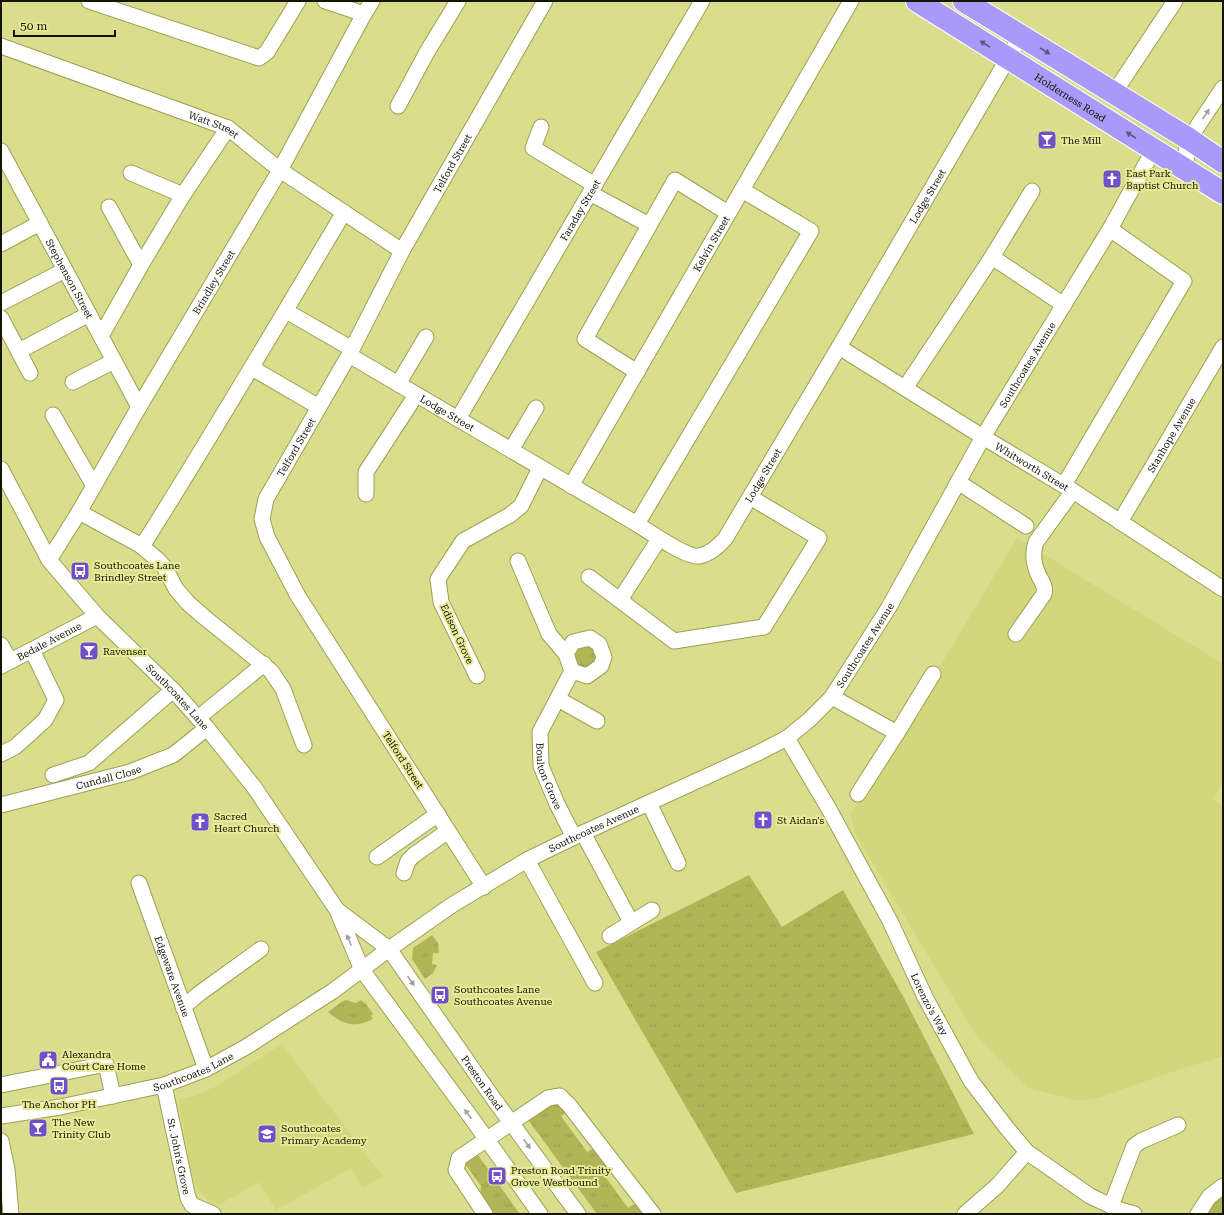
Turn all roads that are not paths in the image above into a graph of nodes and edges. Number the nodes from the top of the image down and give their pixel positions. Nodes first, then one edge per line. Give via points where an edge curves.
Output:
1 (89, 1) edge
2 (298, 1) edge
3 (325, 1) edge
4 (372, 1) edge
5 (458, 1) edge
6 (545, 1) edge
7 (702, 1) edge
8 (851, 1) edge
9 (917, 1) edge
10 (964, 1) edge
11 (1175, 1) edge
12 (364, 14) junction
13 (1021, 36) junction
14 (1, 46) edge
15 (1008, 58) junction
16 (1223, 88) edge
17 (1114, 93) junction
18 (398, 106) dead end
19 (541, 127) dead end
20 (228, 128) junction
21 (1189, 139) junction
22 (1154, 150) junction
23 (1, 151) edge
24 (1223, 162) edge
25 (280, 170) junction
26 (1187, 171) junction
27 (131, 173) dead end
28 (592, 189) junction
29 (742, 190) junction
30 (1032, 191) dead end
31 (1223, 193) edge
32 (183, 195) junction
33 (109, 207) dead end
34 (344, 212) junction
35 (728, 213) junction
36 (40, 224) junction
37 (649, 225) junction
38 (1110, 229) junction
39 (1, 244) edge
40 (402, 251) junction
41 (992, 257) junction
42 (141, 265) junction
43 (65, 270) junction
44 (1, 304) edge
45 (1064, 305) junction
46 (286, 311) junction
47 (89, 314) junction
48 (1, 318) edge
49 (101, 336) junction
50 (426, 337) dead end
51 (839, 347) junction
52 (1223, 347) edge
53 (19, 351) junction
54 (350, 352) junction
55 (114, 361) junction
56 (252, 368) junction
57 (636, 372) junction
58 (30, 373) dead end
59 (74, 382) dead end
60 (398, 384) junction
61 (905, 388) junction
62 (416, 394) junction
63 (139, 407) junction
64 (319, 407) junction
65 (536, 408) dead end
66 (53, 416) dead end
67 (458, 419) junction
68 (983, 437) junction
69 (511, 450) junction
70 (540, 468) junction
71 (1, 469) edge
72 (958, 482) junction
73 (94, 486) junction
74 (571, 486) junction
75 (1068, 488) junction
76 (7, 492) edge
77 (366, 494) dead end
78 (750, 497) junction
79 (79, 512) junction
80 (1120, 522) junction
81 (637, 524) junction
82 (1026, 526) dead end
83 (659, 538) junction
84 (140, 545) junction
85 (49, 560) junction
86 (518, 561) dead end
87 (589, 577) dead end
88 (1223, 589) edge
89 (620, 600) junction
90 (97, 616) junction
91 (1016, 634) dead end
92 (1, 645) edge
93 (32, 650) junction
94 (566, 654) junction
95 (6, 664) edge
96 (264, 664) junction
97 (572, 671) junction
98 (932, 674) dead end
99 (477, 676) dead end
100 (173, 690) junction
101 (832, 698) junction
102 (558, 699) junction
103 (597, 721) dead end
104 (202, 723) junction
105 (897, 733) junction
106 (787, 738) junction
107 (304, 745) dead end
108 (1, 754) edge
109 (53, 775) dead end
110 (858, 794) dead end
111 (649, 803) junction
112 (1, 805) edge
113 (438, 814) junction
114 (448, 831) junction
115 (578, 835) junction
116 (378, 857) dead end
117 (527, 860) junction
118 (678, 863) dead end
119 (404, 874) dead end
120 (139, 883) dead end
121 (484, 887) junction
122 (337, 910) junction
123 (652, 910) dead end
124 (631, 922) junction
125 (610, 936) dead end
126 (261, 949) dead end
127 (389, 949) junction
128 (362, 970) junction
129 (595, 983) dead end
130 (184, 1007) junction
131 (206, 1069) junction
132 (1, 1085) edge
133 (164, 1086) junction
134 (113, 1096) junction
135 (3, 1112) edge
136 (511, 1123) junction
137 (1178, 1125) dead end
138 (486, 1139) junction
139 (1, 1141) edge
140 (1027, 1152) junction
141 (1223, 1186) edge
142 (193, 1210) edge
143 (1121, 1211) edge
144 (11, 1214) edge
145 (213, 1214) edge
146 (485, 1214) edge
147 (540, 1214) edge
148 (578, 1214) edge
149 (654, 1214) edge
150 (964, 1214) edge
151 (1198, 1214) edge

1 - 2 street via 259,58 267,52
3 - 12 street
4 - 12 street, Brindley Street
5 - 18 street
6 - 40 street, Telford Street
7 - 28 street, Faraday Street
8 - 29 street, Kelvin Street
15 -> 9 highway, Holderness Road
10 - 13 highway
11 - 17 street
12 - 25 street, Brindley Street
13 - 15 street, Lodge Street
13 -> 17 highway
14 - 20 street, Watt Street
22 -> 15 highway, Holderness Road
15 - 51 street, Lodge Street
21 -> 16 street
17 - 21 highway
19 - 28 street via 533,148
20 - 25 street, Watt Street
20 - 32 street
21 - 24 highway
21 - 26 street via 1186,153
22 - 26 highway, Holderness Road
22 - 38 street, Southcoates Avenue
23 - 36 street, Stephenson Street
25 - 34 street, Watt Street
25 - 63 street, Brindley Street
26 - 31 highway, Holderness Road
27 - 32 street
28 - 37 street
28 - 67 street, Faraday Street
29 - 35 street, Kelvin Street
29 - 81 street via 811,231
30 - 41 street
32 - 42 street
33 - 42 street
34 - 40 street, Watt Street
34 - 46 street
35 - 37 street via 674,180
35 - 57 street, Kelvin Street
36 - 39 street
36 - 43 street, Stephenson Street
37 - 57 street via 585,338
38 - 45 street, Southcoates Avenue
38 - 75 street via 1184,281
40 - 54 street, Telford Street
41 - 45 street
41 - 61 street
42 - 49 street
43 - 44 street
43 - 47 street, Stephenson Street
45 - 68 street, Southcoates Avenue
46 - 54 street, Lodge Street
46 - 56 street
47 - 49 street, Stephenson Street
47 - 53 street
48 - 53 street
49 - 55 street, Stephenson Street
50 - 60 street
51 - 61 street, Whitworth Street
51 - 78 street, Lodge Street
52 - 80 street, Stanhope Avenue
53 - 58 street
54 - 60 street, Lodge Street
54 - 64 street, Telford Street
55 - 59 street
55 - 63 street, Stephenson Street
56 - 64 street
56 - 84 street via 146,540
57 - 74 street, Kelvin Street
60 - 62 street, Lodge Street
61 - 68 street, Whitworth Street
62 - 67 street, Lodge Street
62 - 77 street via 366,472
63 - 73 street, Brindley Street
64 - 113 street, Telford Street via 266,499 262,519 267,537 298,596
65 - 69 street
66 - 73 street
67 - 69 street, Lodge Street
68 - 72 street, Southcoates Avenue
68 - 75 street, Whitworth Street
69 - 70 street, Lodge Street
70 - 74 street, Lodge Street
70 - 99 street, Edison Grove via 521,506 510,515 463,541 438,579 441,602
71 - 76 street, Southcoates Lane
72 - 82 street
72 - 101 street, Southcoates Avenue via 889,607
73 - 79 street, Brindley Street
74 - 81 street, Lodge Street
75 - 80 street, Whitworth Street
75 - 91 street via 1036,542 1034,550 1036,570 1044,587 1044,594
76 - 85 street, Southcoates Lane
78 - 83 street, Lodge Street via 725,539 711,552 697,556
78 - 89 street via 819,538 764,627 674,641
79 - 84 street
79 - 85 street, Brindley Street
80 - 88 street, Whitworth Street
81 - 83 street, Lodge Street
83 - 89 street
84 - 96 street via 165,568 176,589 188,602
85 - 90 street, Southcoates Lane
86 - 94 street via 549,634
87 - 89 street
90 - 93 street, Bedale Avenue
90 - 100 street, Southcoates Lane
92 - 95 street
93 - 95 street, Bedale Avenue
93 - 108 street via 56,700 45,720 15,747
94 - 97 street
94 - 97 street via 573,642 590,638 599,644 604,657 601,666 587,676
96 - 104 street, Cundall Close
96 - 107 street via 283,689
97 - 102 street, Boulton Grove
98 - 105 street
100 - 104 street, Southcoates Lane
100 - 109 street via 89,763
101 - 105 street
101 - 106 street, Southcoates Avenue
102 - 103 street
102 - 115 street, Boulton Grove via 540,732 541,766 557,804
104 - 112 street, Cundall Close via 173,755 130,772
104 - 122 street, Southcoates Lane via 254,787
105 - 110 street
106 - 111 street, Southcoates Avenue
106 - 140 street, Lorenzo's Way via 890,921 925,997 972,1081
111 - 115 street, Southcoates Avenue
111 - 118 street
113 - 114 street, Telford Street
113 - 116 street
114 - 119 street via 414,855 408,861
114 - 121 street, Telford Street
115 - 117 street, Southcoates Avenue
115 - 124 street, Boulton Grove
117 - 121 street, Southcoates Avenue
117 - 129 street
120 - 130 street, Edgeware Avenue
121 - 127 street, Southcoates Avenue
122 - 127 street, Southcoates Lane
128 -> 122 street, Southcoates Lane
123 - 124 street
124 - 125 street
126 - 130 street
127 - 128 street, Southcoates Lane
127 -> 136 street, Preston Road
128 - 131 street, Southcoates Lane via 246,1047
138 -> 128 street
130 - 131 street, Edgeware Avenue
131 - 133 street, Southcoates Lane
132 - 134 street via 106,1064
133 - 134 street, Southcoates Lane
133 - 142 street, St. John's Grove via 188,1198
134 - 135 street, Southcoates Lane via 60,1107
136 - 138 street
136 -> 148 street, Preston Road
136 - 149 street via 548,1098 560,1096
137 - 143 street via 1134,1146 1130,1154
138 - 146 street via 458,1158 456,1170
138 - 147 street
139 - 144 street via 7,1169
140 - 143 street, Lorenzo's Way via 1090,1196
140 - 150 street via 998,1186
141 - 151 street via 1209,1197
142 - 145 street, St. John's Grove via 199,1209

